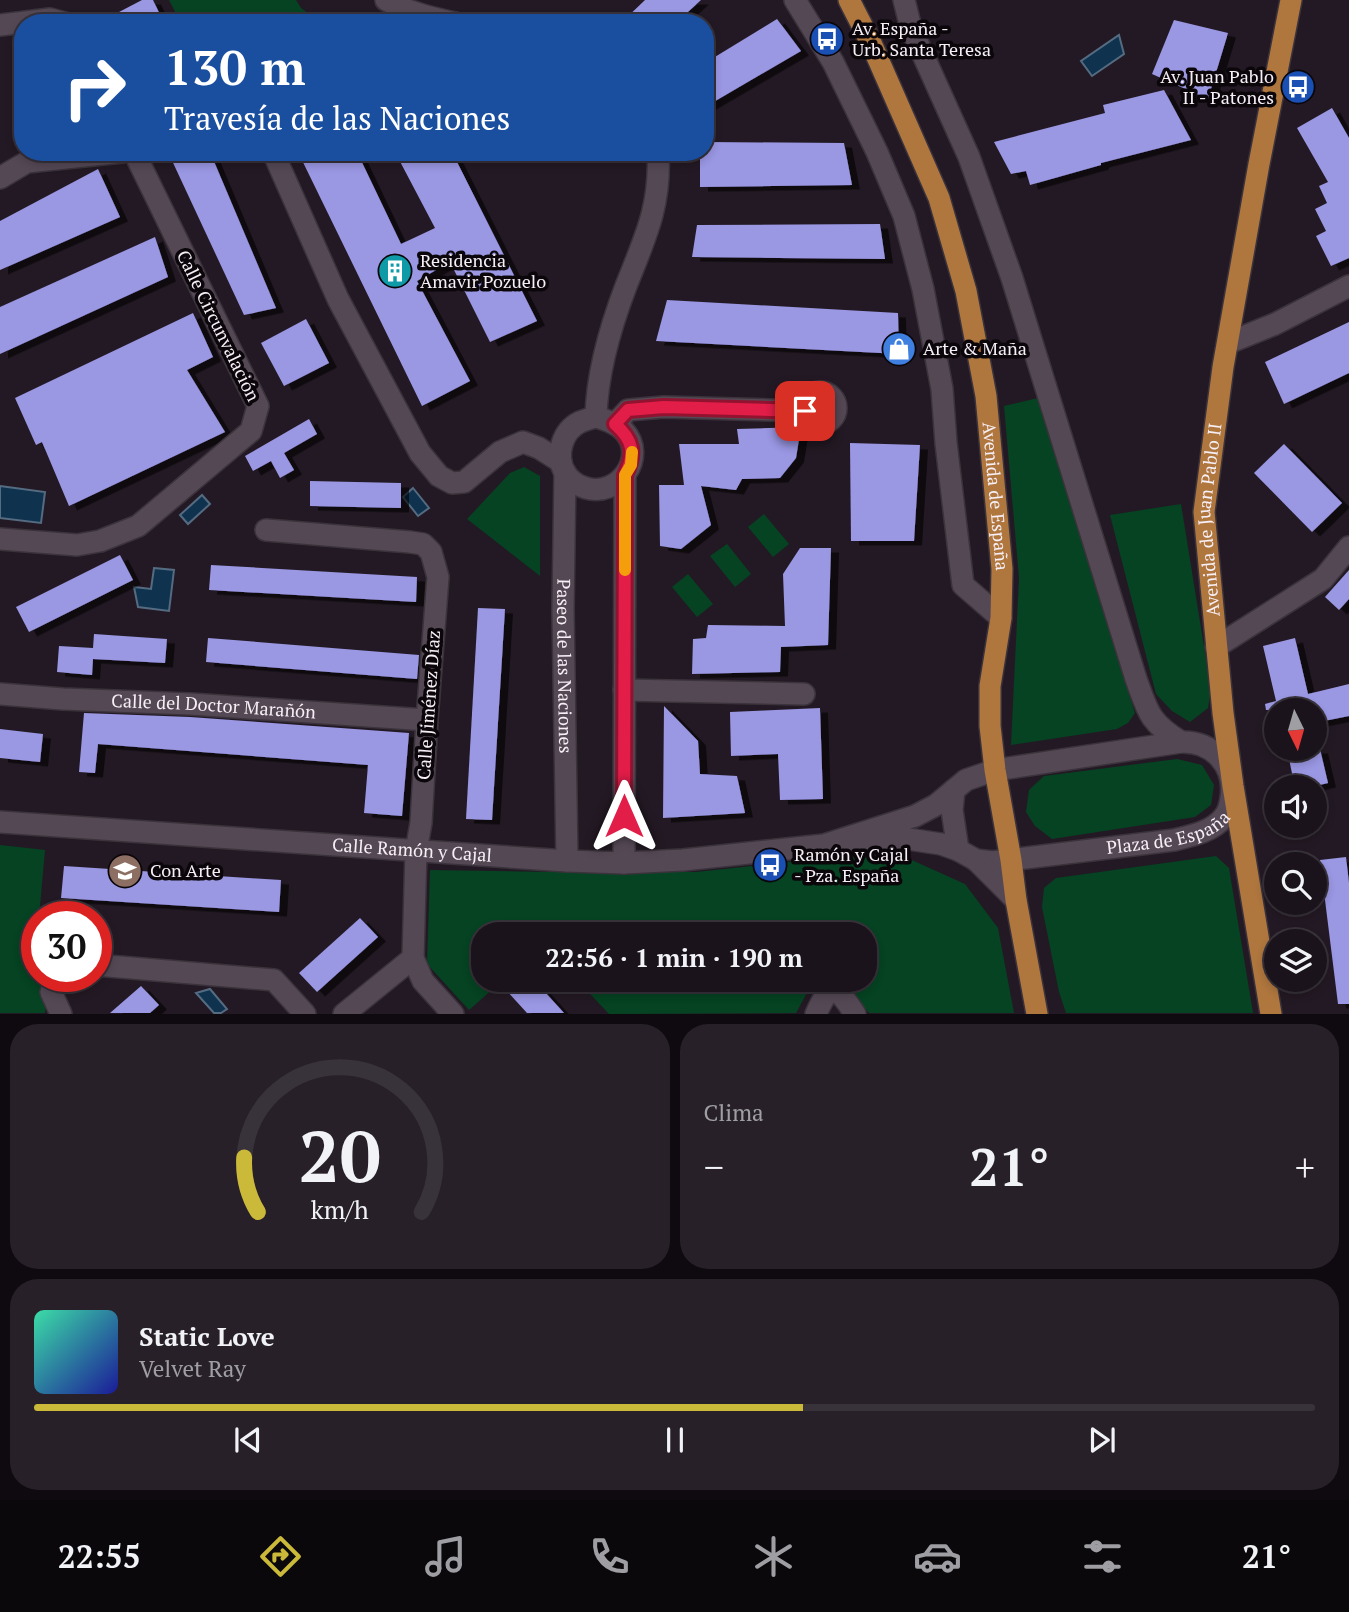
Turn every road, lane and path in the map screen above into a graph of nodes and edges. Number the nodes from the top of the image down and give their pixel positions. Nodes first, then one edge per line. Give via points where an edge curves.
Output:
1 (386, 0) edge
2 (795, 0) edge
3 (849, 0) edge
4 (904, 0) edge
5 (1291, 0) edge
6 (1302, 0) edge
7 (419, 14) edge
8 (1286, 30) junction
9 (36, 161) edge
10 (138, 161) edge
11 (277, 161) edge
12 (658, 161) edge
13 (0, 178) edge
14 (1349, 286) edge
15 (1228, 343) junction
16 (805, 411) dead end
17 (605, 420) junction
18 (563, 467) junction
19 (625, 475) junction
20 (266, 530) dead end
21 (0, 540) edge
22 (1349, 547) edge
23 (1001, 618) junction
24 (1216, 648) junction
25 (624, 690) junction
26 (0, 694) edge
27 (804, 694) dead end
28 (427, 720) junction
29 (1181, 742) junction
30 (995, 770) junction
31 (1233, 786) junction
32 (954, 790) junction
33 (0, 822) edge
34 (824, 845) junction
35 (416, 851) junction
36 (967, 855) junction
37 (1011, 860) junction
38 (567, 861) junction
39 (624, 863) junction
40 (1016, 900) junction
41 (413, 958) junction
42 (112, 966) edge
43 (51, 992) edge
44 (61, 1013) edge
45 (305, 1013) edge
46 (344, 1013) edge
47 (453, 1013) edge
48 (816, 1013) edge
49 (855, 1013) edge
50 (1037, 1013) edge
51 (1271, 1013) edge

1 - 7 street
2 - 23 street via 833,62 904,216 942,389 963,585
3 - 23 main road, Avenida de España via 939,198 966,291 986,396 1002,569
4 - 29 street via 911,27 969,157 1012,278 1148,711 1156,725
5 - 8 main road, Avenida de Juan Pablo II
6 - 8 street
8 - 15 main road, Avenida de Juan Pablo II
9 - 13 street
10 - 21 street, Calle Circunvalación via 258,406 251,431 138,526 77,545
11 - 18 street via 338,299 420,453 439,475 452,483 464,482 500,452 523,442
12 - 17 street via 656,203 646,239 607,339 596,400
14 - 15 street
15 - 24 main road, Avenida de Juan Pablo II via 1204,512
16 - 17 street, Paseo de las Naciones via 664,407 628,410
17 - 18 street, Paseo de las Naciones via 580,422 571,429 560,450
17 - 19 street via 628,437 632,453
18 - 19 street via 572,482 594,490 617,484
18 - 38 street, Paseo de las Naciones
19 - 25 street
20 - 28 street, Calle Jiménez Díaz via 410,541 431,552 438,577
22 - 24 street via 1323,579
23 - 30 main road, Avenida de España via 990,686
24 - 31 main road, Avenida de Juan Pablo II
25 - 27 street
25 - 39 street
26 - 28 street, Calle del Doctor Marañón
28 - 35 street, Calle Jiménez Díaz
29 - 30 street, Plaza de España
29 - 31 street, Plaza de España via 1191,741 1216,753 1227,765
30 - 32 street, Plaza de España via 966,780
30 - 37 main road, Avenida de España
31 - 37 street, Plaza de España via 1225,817 1198,834
31 - 51 main road, Avenida de Juan Pablo II
32 - 34 street, Calle Ramón y Cajal via 915,816
32 - 36 street via 952,810
33 - 35 street, Calle Ramón y Cajal
34 - 36 street, Calle Ramón y Cajal via 908,839 941,844
34 - 39 street, Calle Ramón y Cajal
35 - 38 street, Calle Ramón y Cajal
35 - 41 street, Calle Jiménez Díaz
36 - 37 street, Plaza de España via 992,862
36 - 40 street
37 - 40 main road, Avenida de España
38 - 39 street, Calle Ramón y Cajal
40 - 50 main road, Avenida de España
41 - 46 street
41 - 47 street via 423,981
42 - 45 street via 274,981
43 - 44 street
48 - 49 street via 832,990

